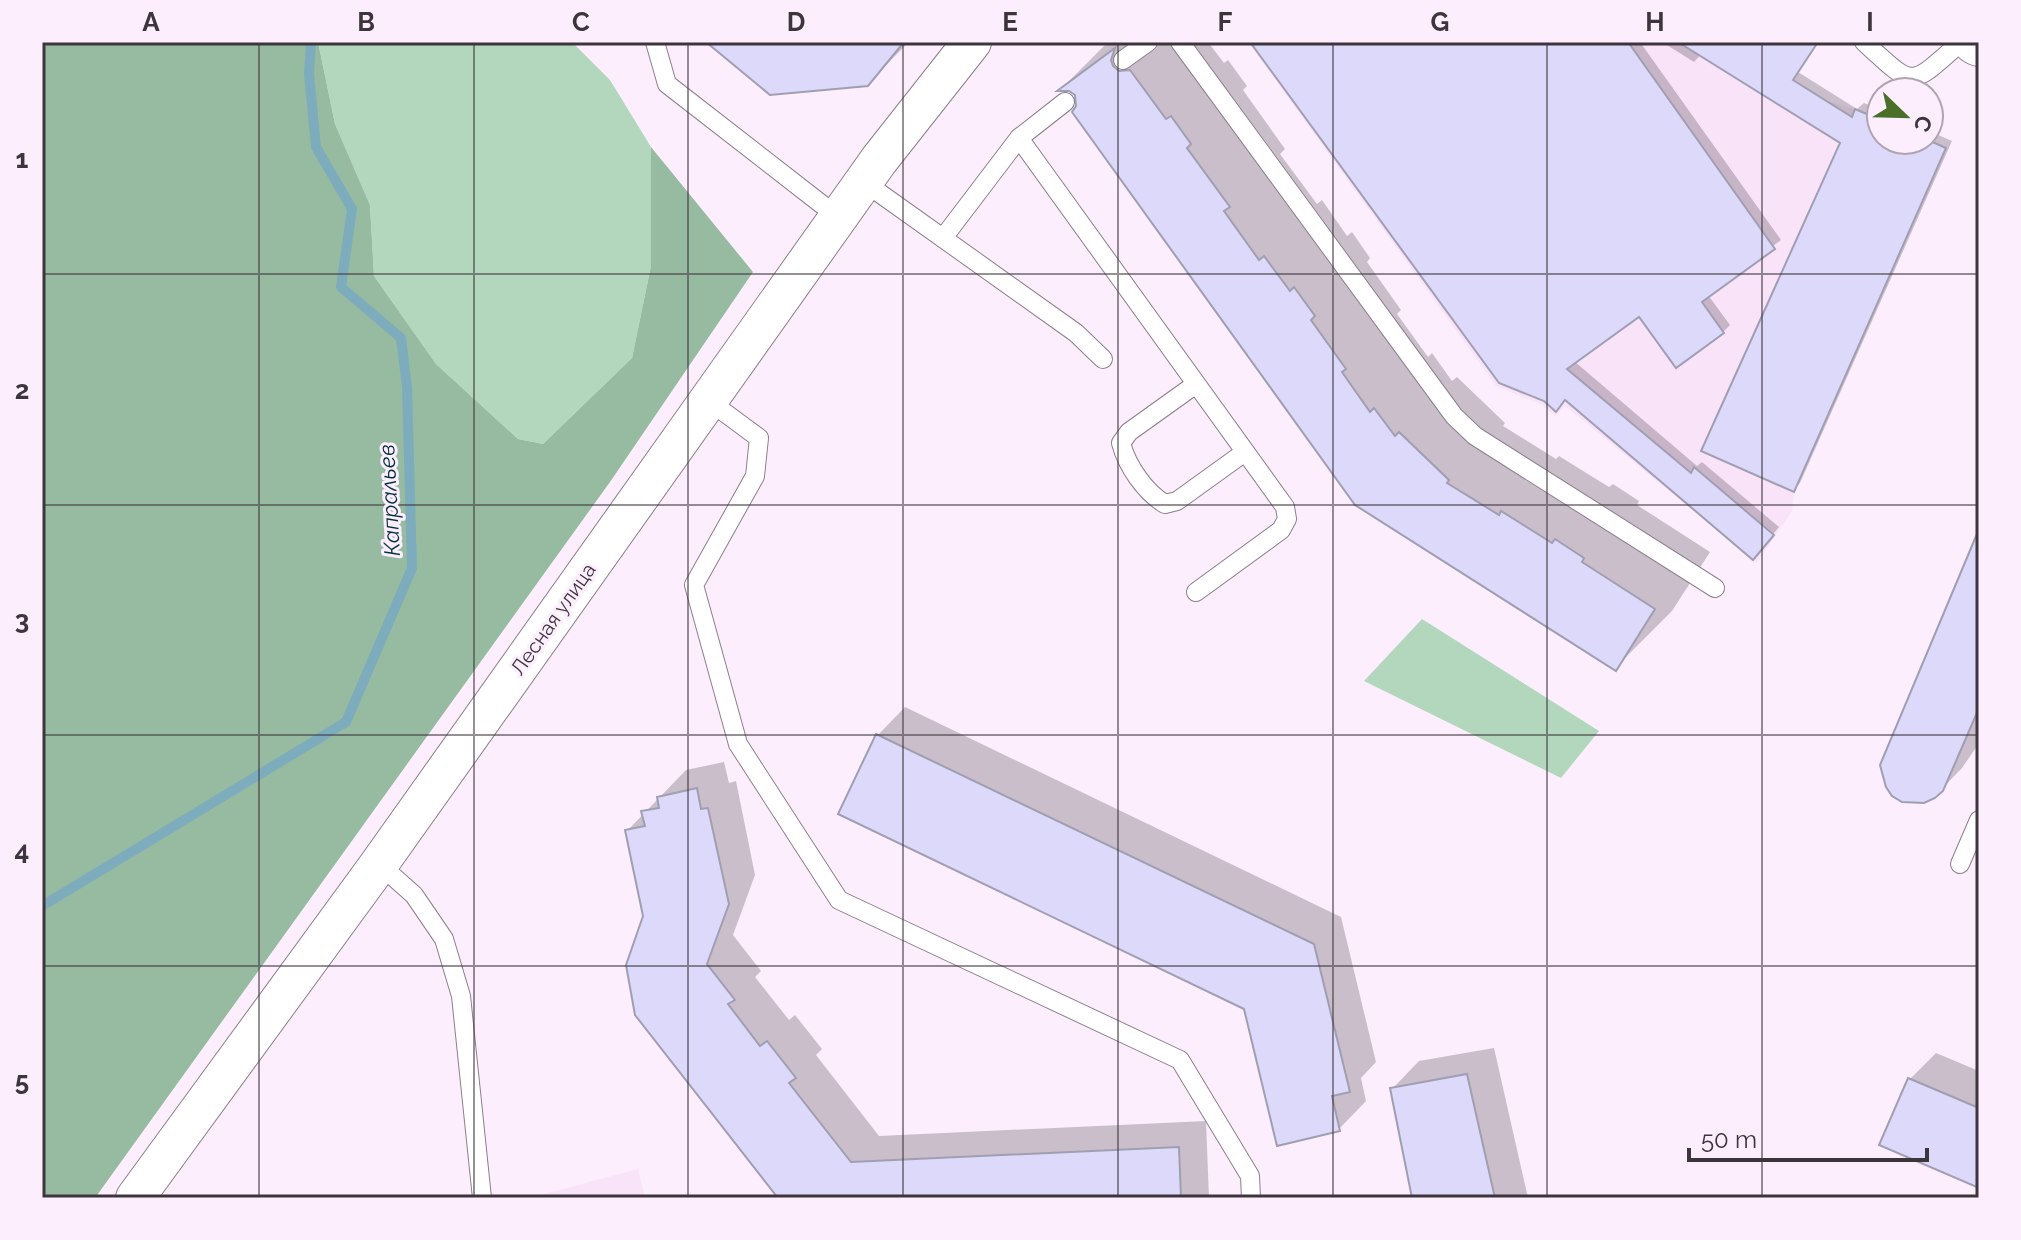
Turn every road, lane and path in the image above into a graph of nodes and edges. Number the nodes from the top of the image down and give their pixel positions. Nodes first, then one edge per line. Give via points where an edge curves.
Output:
1 (655, 42) edge
2 (972, 42) edge
3 (1148, 42) edge
4 (1180, 42) edge
5 (1864, 42) edge
6 (1961, 42) edge
7 (1123, 60) dead end
8 (1065, 102) dead end
9 (1019, 138) junction
10 (864, 182) junction
11 (838, 217) junction
12 (943, 238) junction
13 (1103, 359) dead end
14 (1196, 384) junction
15 (709, 401) junction
16 (1245, 452) junction
17 (1715, 588) dead end
18 (1196, 592) dead end
19 (1979, 820) edge
20 (379, 864) junction
21 (1960, 864) dead end
22 (135, 1198) edge
23 (482, 1198) edge
24 (1251, 1198) edge

1 - 11 lane via 667,84
2 - 10 street, Лесная улица
3 - 7 lane
4 - 17 lane via 1454,416 1475,436
5 - 6 lane via 1900,75 1911,78 1923,76
8 - 9 lane
9 - 12 lane
9 - 14 lane
10 - 11 street, Лесная улица
10 - 12 lane
11 - 15 street, Лесная улица
12 - 13 lane via 1076,333
14 - 16 lane
14 - 16 lane via 1121,443 1124,456 1153,497 1165,504 1177,501
15 - 20 street, Лесная улица
15 - 24 lane via 759,438 755,476 694,585 738,744 839,900 1180,1060 1250,1176
16 - 18 lane via 1285,507 1287,519 1281,530
19 - 21 lane
20 - 22 street, Лесная улица
20 - 23 lane via 414,895 444,939 461,996

